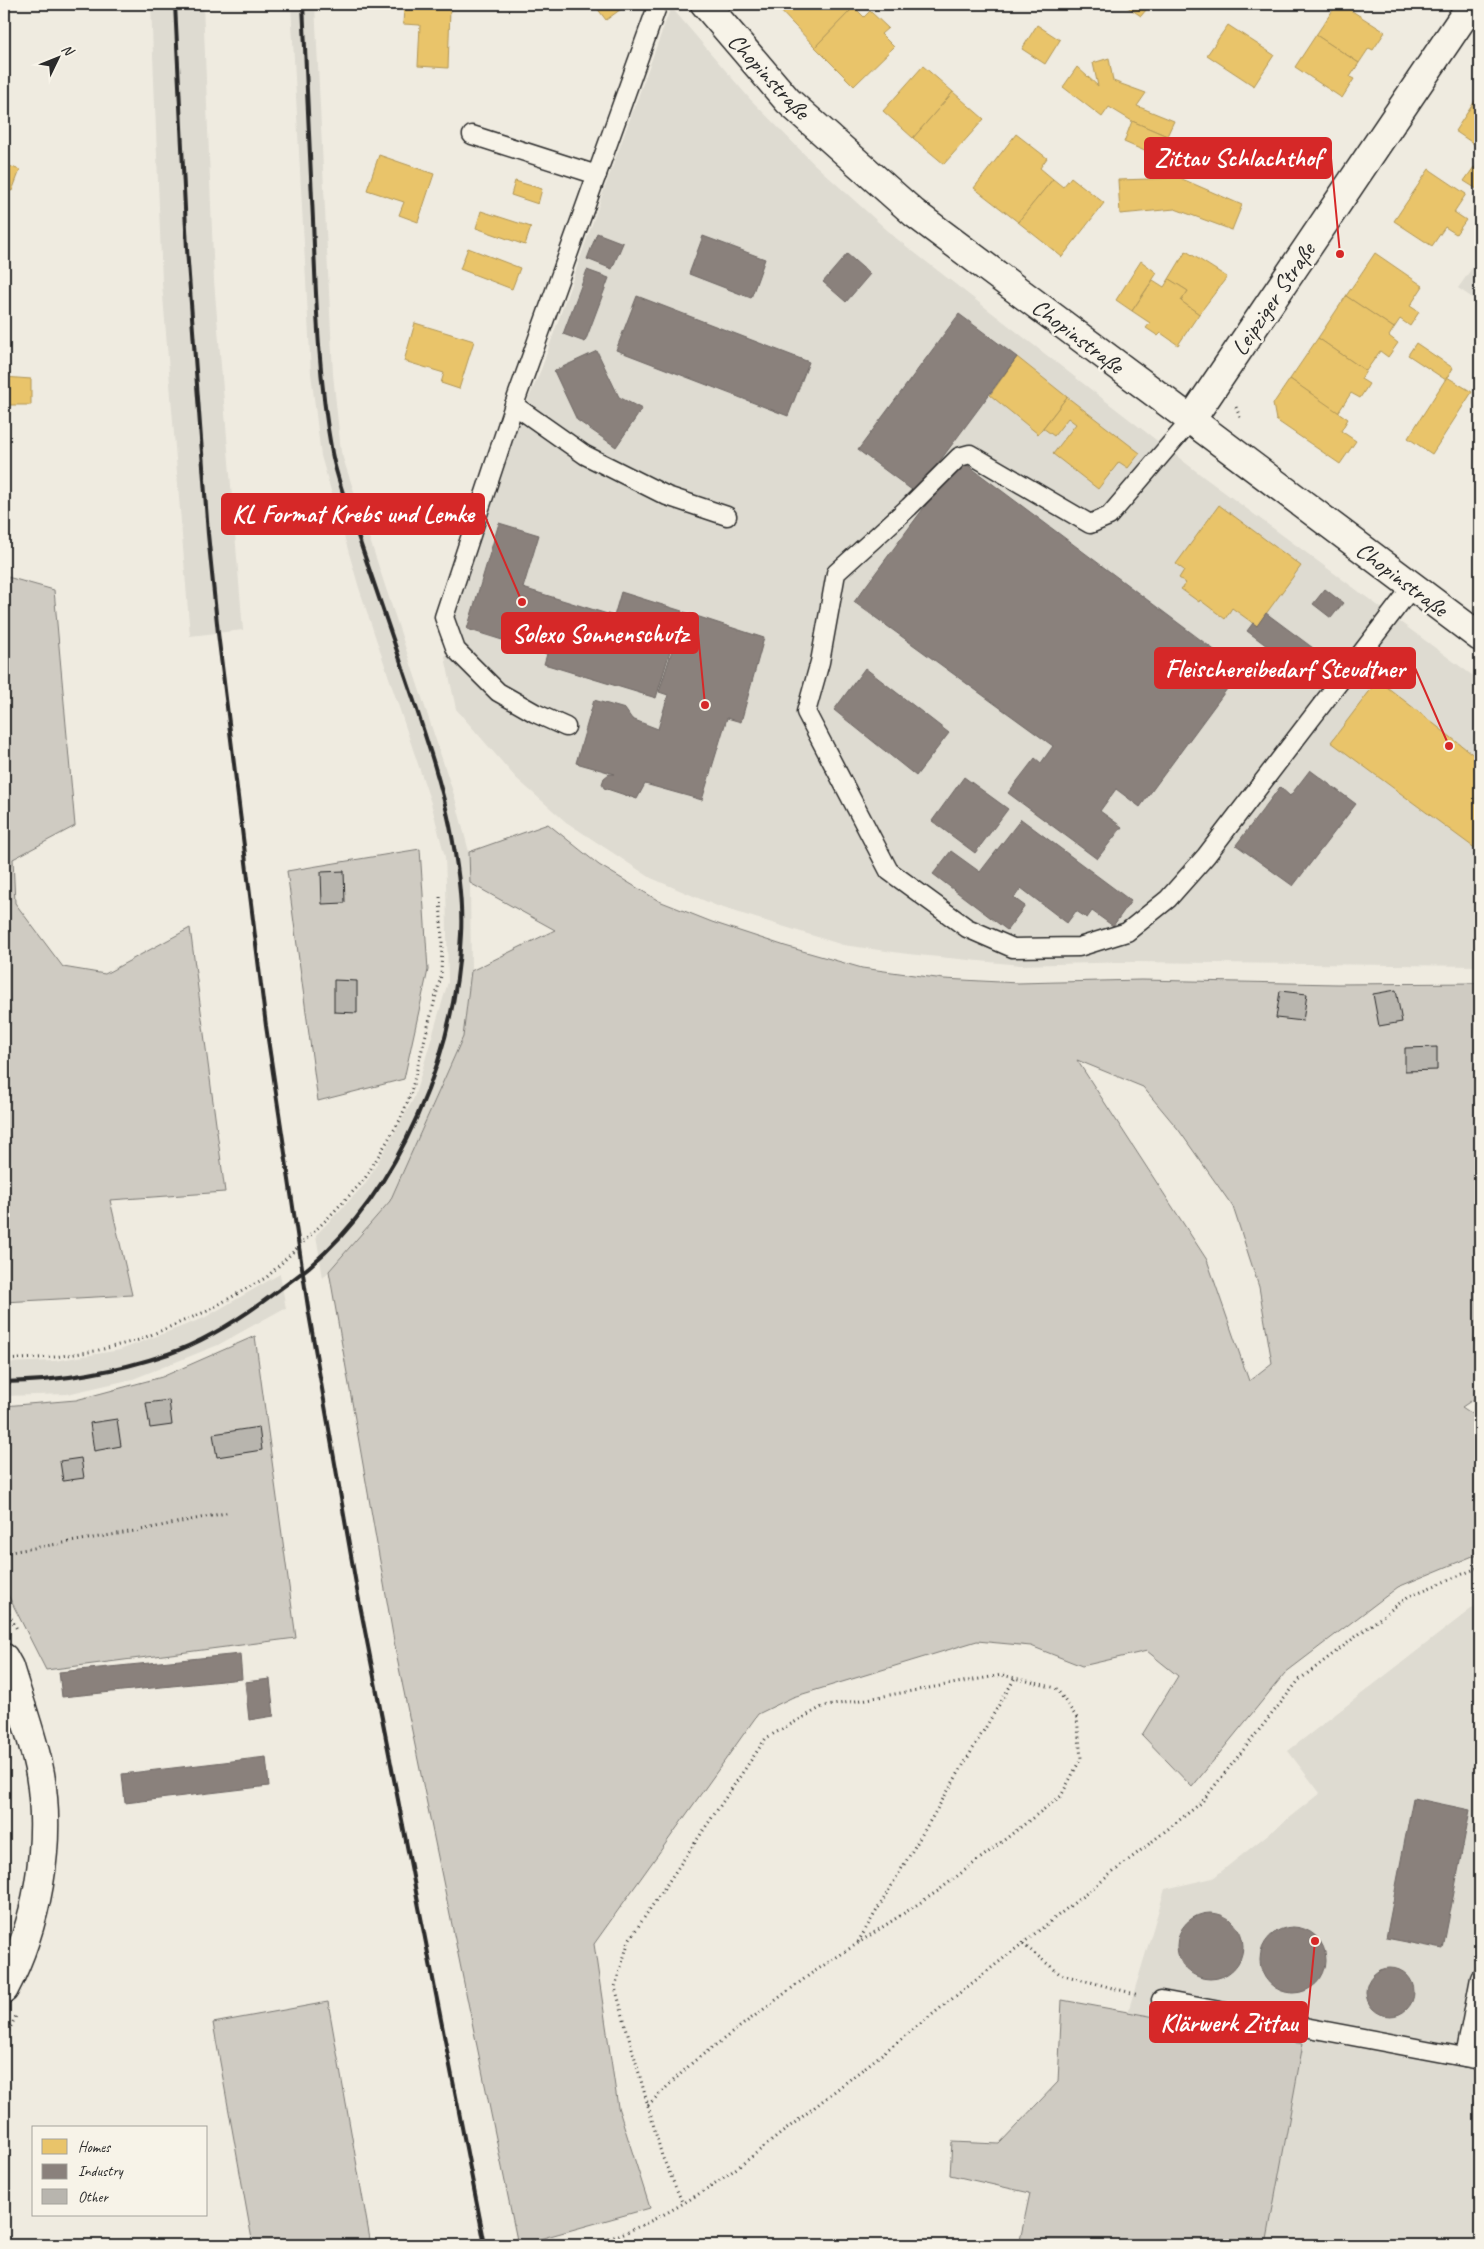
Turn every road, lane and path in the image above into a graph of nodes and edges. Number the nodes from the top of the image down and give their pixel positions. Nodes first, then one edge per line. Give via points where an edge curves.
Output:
1 (658, 4) edge
2 (704, 4) edge
3 (1472, 4) edge
4 (472, 135) dead end
5 (597, 175) junction
6 (514, 405) junction
7 (1191, 420) junction
8 (727, 516) dead end
9 (1412, 587) junction
10 (1480, 637) edge
11 (566, 727) dead end
12 (440, 895) dead end
13 (4, 1360) edge
14 (230, 1512) dead end
15 (4, 1553) edge
16 (1480, 1567) edge
17 (4, 1658) edge
18 (1014, 1678) junction
19 (857, 1944) junction
20 (1023, 1944) junction
21 (1480, 1978) edge
22 (4, 1990) edge
23 (1134, 1993) dead end
24 (1161, 2000) dead end
25 (1472, 2058) edge
26 (648, 2106) junction
27 (683, 2204) junction
28 (590, 2245) edge

1 - 5 lane
2 - 7 street, Chopinstraße via 788,101 914,213
3 - 7 street, Leipziger Straße
4 - 5 lane
5 - 6 lane
6 - 8 lane via 585,455 667,496
6 - 11 lane via 444,618 456,650 498,692 535,714
7 - 9 street, Chopinstraße
7 - 9 lane via 1109,516 1090,524 970,454 958,457 836,573 820,662 806,712 889,871 967,928 1013,948 1079,947 1127,932 1168,899 1206,856
9 - 10 street, Chopinstraße
12 - 13 path via 441,976 410,1096 400,1120 364,1180 267,1278 206,1311 139,1340 95,1351
14 - 15 path
16 - 20 path via 1409,1596 1299,1680 1201,1804
17 - 22 street via 40,1774 42,1814 38,1896 26,1939
18 - 19 path
18 - 19 path via 1056,1688 1077,1718 1081,1758 1061,1796 938,1891
18 - 26 path via 1002,1675 822,1707 766,1738 629,1940 615,1987
19 - 26 path via 812,1973 693,2062
20 - 23 path via 1060,1974
20 - 27 path via 741,2165
21 - 25 lane
24 - 25 lane
26 - 27 path via 662,2156
27 - 28 path via 653,2220

